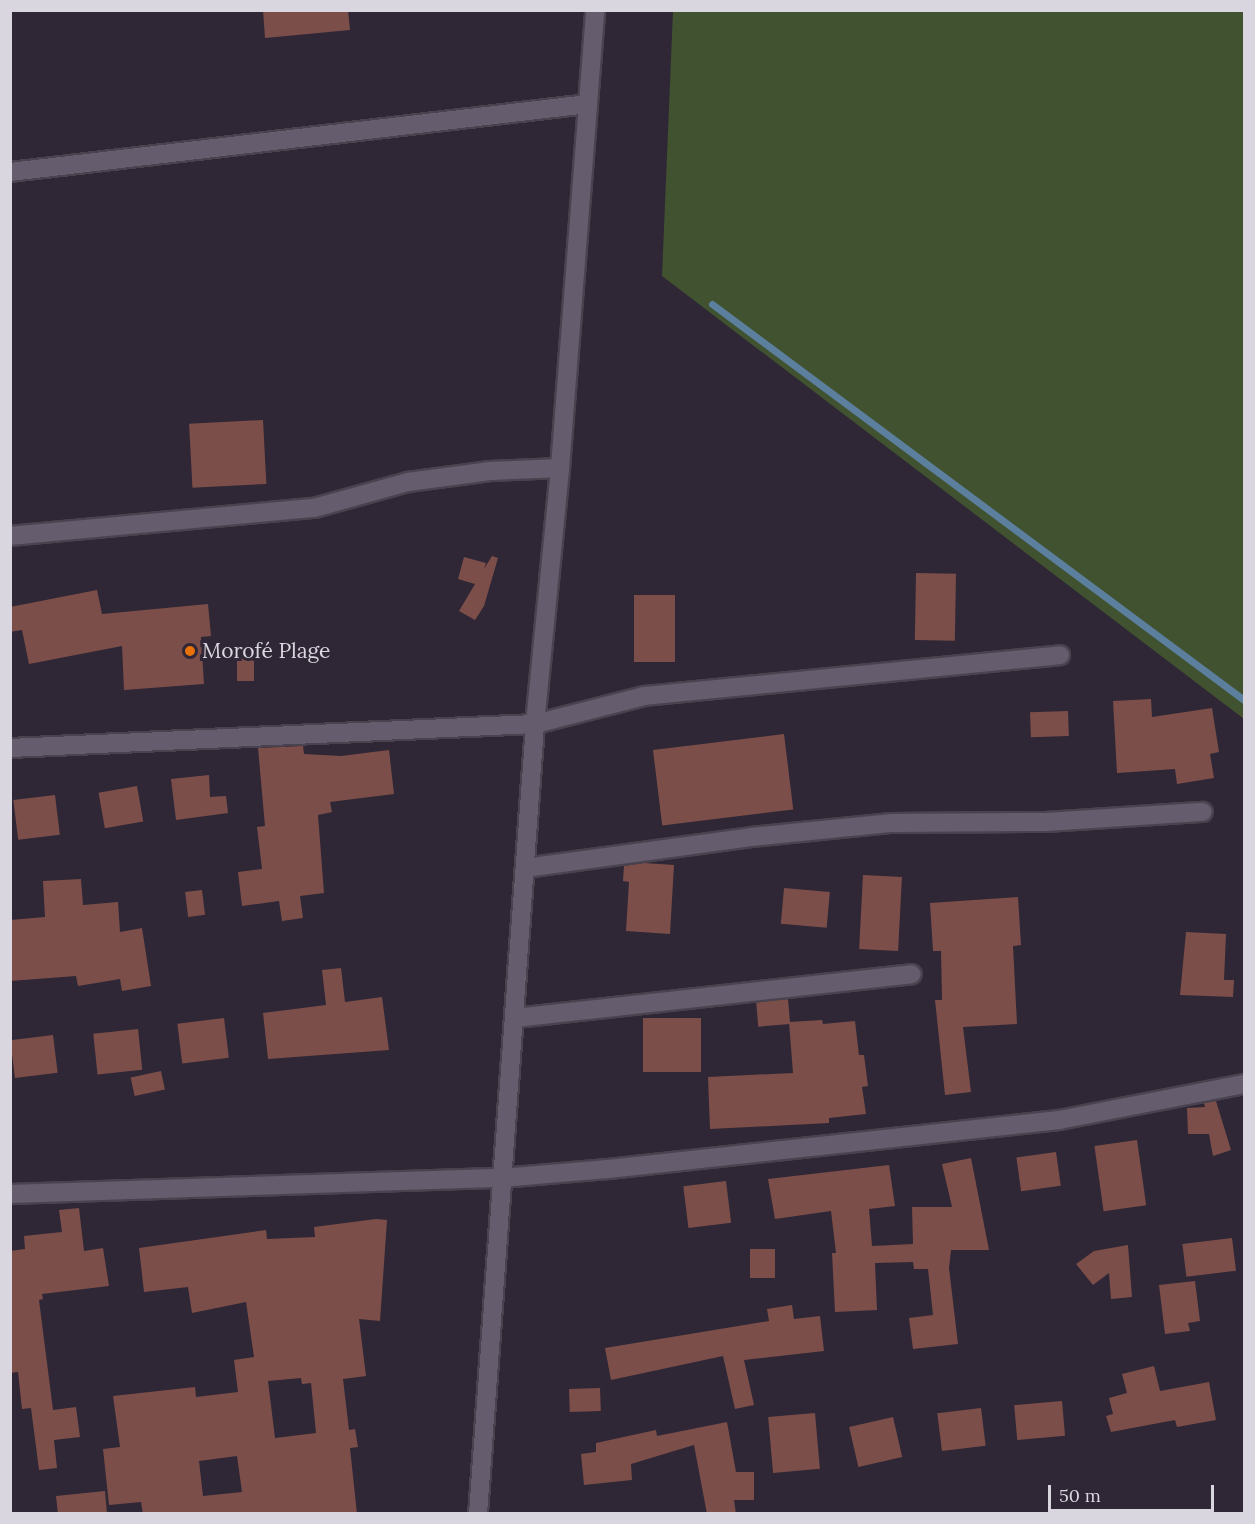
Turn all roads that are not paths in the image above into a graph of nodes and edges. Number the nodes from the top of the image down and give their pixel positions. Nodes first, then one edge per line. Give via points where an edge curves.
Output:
1 (596, 10) edge
2 (588, 104) junction
3 (10, 172) edge
4 (560, 468) junction
5 (10, 536) edge
6 (1060, 655) dead end
7 (535, 724) junction
8 (10, 748) edge
9 (1203, 812) dead end
10 (525, 868) junction
11 (912, 974) dead end
12 (514, 1018) junction
13 (1245, 1084) edge
14 (501, 1178) junction
15 (10, 1194) edge
16 (478, 1514) edge

1 - 2 street
2 - 3 street
2 - 4 street
4 - 5 street via 490,471 408,482 314,508
4 - 7 street
6 - 7 street via 644,696
7 - 8 street
7 - 10 street
9 - 10 street via 1047,822 892,823 751,837
10 - 12 street
11 - 12 street
12 - 14 street
13 - 14 street via 1059,1120
14 - 15 street
14 - 16 street

